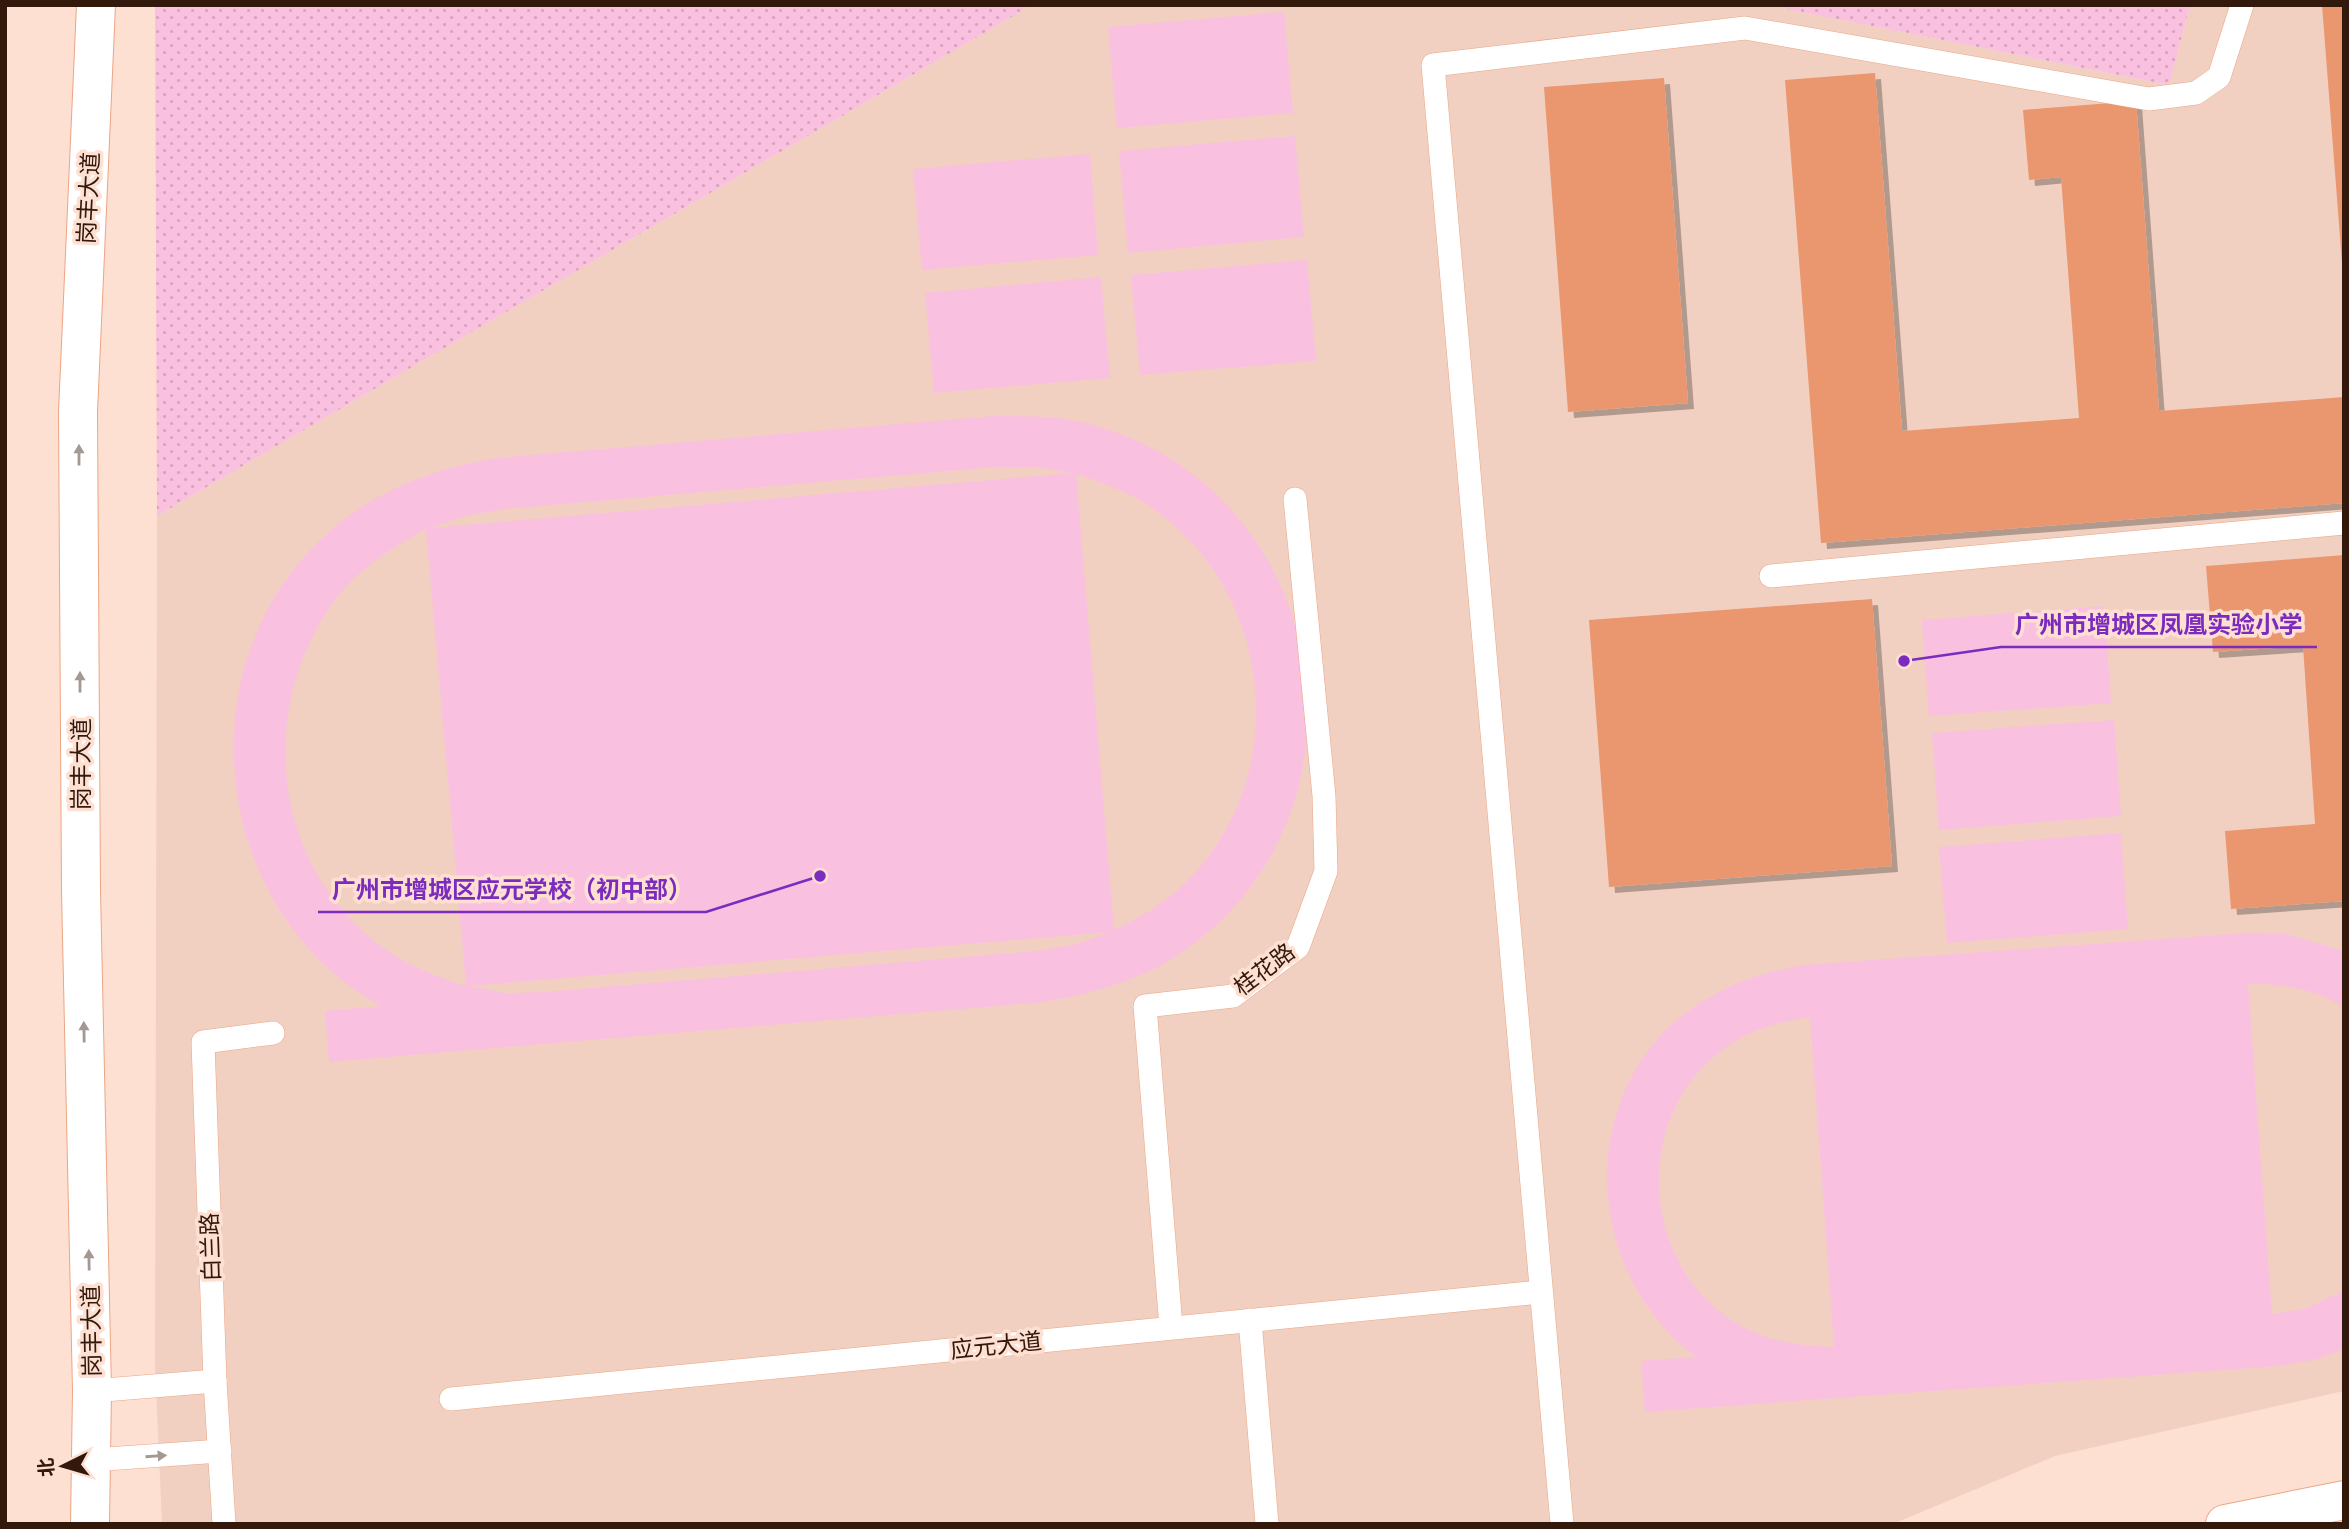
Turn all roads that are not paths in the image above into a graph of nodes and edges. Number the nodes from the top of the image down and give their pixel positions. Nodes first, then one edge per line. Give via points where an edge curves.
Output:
1 (96, 5) edge
2 (2242, 5) edge
3 (1295, 499) dead end
4 (2344, 523) edge
5 (1771, 576) dead end
6 (273, 1033) dead end
7 (1540, 1292) junction
8 (1250, 1320) junction
9 (1171, 1327) junction
10 (215, 1381) junction
11 (92, 1391) junction
12 (451, 1399) dead end
13 (220, 1451) junction
14 (92, 1460) junction
15 (2344, 1500) edge
16 (90, 1524) edge
17 (224, 1524) edge
18 (1267, 1524) edge
19 (1562, 1524) edge
20 (2225, 1524) edge

11 -> 1 main road, 岗丰大道 via 81,905 78,412
2 - 7 lane via 2219,77 2196,93 2149,99 1745,29 1433,65
3 - 9 lane, 桂花路 via 1324,796 1326,871 1298,947 1233,996 1145,1006
4 - 5 lane
6 - 10 lane, 白兰路 via 202,1041
7 - 8 lane, 应元大道
7 - 19 lane
8 - 9 lane, 应元大道
8 - 18 lane
9 - 12 lane, 应元大道
10 - 11 lane
10 - 13 lane, 白兰路
11 - 14 main road, 岗丰大道
14 -> 13 lane
13 - 17 lane, 白兰路
14 - 16 main road, 岗丰大道
15 - 20 main road

